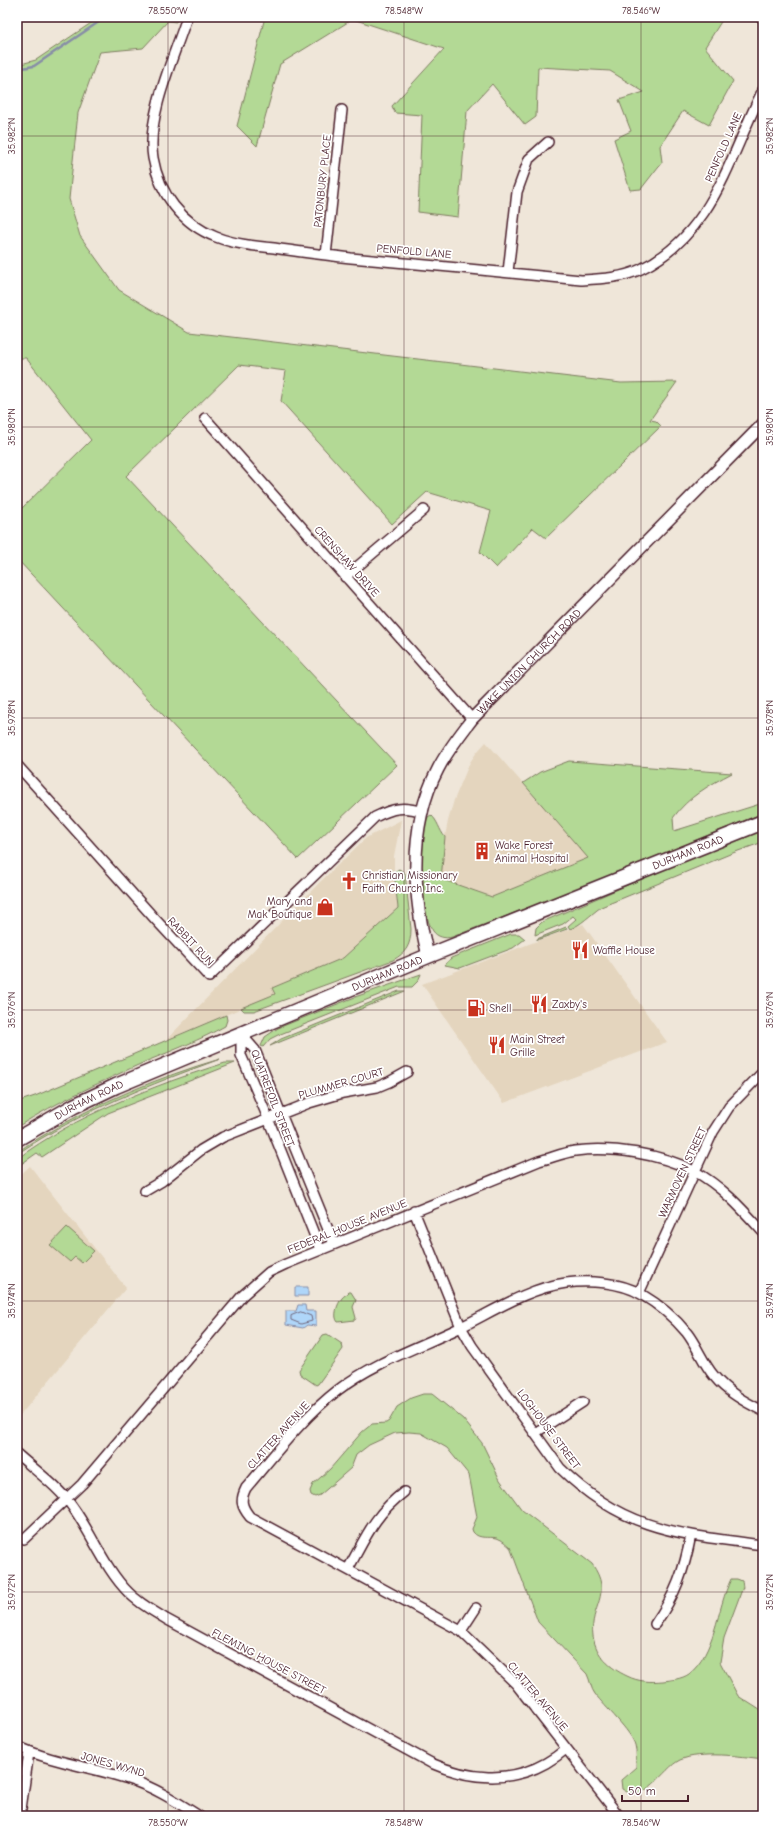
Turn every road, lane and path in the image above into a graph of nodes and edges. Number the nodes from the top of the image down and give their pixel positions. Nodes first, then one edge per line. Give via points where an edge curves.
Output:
1 (187, 17) edge
2 (763, 90) edge
3 (342, 110) dead end
4 (548, 142) dead end
5 (326, 255) junction
6 (508, 272) junction
7 (205, 418) dead end
8 (763, 424) edge
9 (424, 510) dead end
10 (345, 578) junction
11 (472, 719) junction
12 (17, 765) edge
13 (423, 812) junction
14 (763, 822) edge
15 (428, 956) junction
16 (242, 1034) junction
17 (407, 1072) dead end
18 (763, 1072) edge
19 (281, 1113) junction
20 (267, 1118) junction
21 (17, 1139) edge
22 (694, 1171) junction
23 (145, 1191) dead end
24 (414, 1211) junction
25 (763, 1232) edge
26 (334, 1244) junction
27 (320, 1249) junction
28 (639, 1293) junction
29 (462, 1327) junction
30 (583, 1402) dead end
31 (763, 1411) edge
32 (535, 1433) junction
33 (17, 1454) edge
34 (404, 1492) dead end
35 (66, 1498) junction
36 (691, 1535) junction
37 (24, 1540) dead end
38 (763, 1545) edge
39 (348, 1569) junction
40 (476, 1608) dead end
41 (655, 1624) dead end
42 (461, 1631) junction
43 (17, 1746) edge
44 (566, 1749) junction
45 (29, 1752) junction
46 (20, 1816) edge
47 (199, 1816) edge
48 (619, 1816) edge

1 - 5 street, PENFOLD LANE via 152,128 153,158 165,194 178,212 192,224 215,237 236,243
2 - 6 street, PENFOLD LANE via 724,180 695,227 678,245 640,270 608,278 581,280
3 - 5 street, PATONBURY PLACE
4 - 6 street via 529,159 517,192
5 - 6 street, PENFOLD LANE
7 - 10 street, CRENSHAW DRIVE
8 - 11 street, WAKE UNION CHURCH ROAD
9 - 10 street
10 - 11 street, CRENSHAW DRIVE
11 - 13 street, WAKE UNION CHURCH ROAD via 438,769
12 - 13 street, RABBIT RUN via 209,977 362,827 391,809 408,808
13 - 15 street, WAKE UNION CHURCH ROAD via 418,838 416,888 420,926
14 - 15 main road, DURHAM ROAD
15 - 16 main road, DURHAM ROAD
16 - 19 street, QUATREFOIL STREET via 255,1050
16 - 20 street, QUATREFOIL STREET via 240,1055
16 - 21 main road, DURHAM ROAD via 116,1086 74,1106
17 - 19 street, PLUMMER COURT via 377,1087 343,1093
18 - 22 street, WARMOVEN STREET via 729,1107 713,1132
19 - 20 street, PLUMMER COURT
19 - 26 street, QUATREFOIL STREET
20 - 23 street, PLUMMER COURT via 202,1150
20 - 27 street, QUATREFOIL STREET
22 - 24 street, FEDERAL HOUSE AVENUE via 659,1158 614,1150 574,1151 539,1161
22 - 25 street, FEDERAL HOUSE AVENUE via 739,1205
22 - 28 street, WARMOVEN STREET
24 - 26 street, FEDERAL HOUSE AVENUE
24 - 29 street, LOGHOUSE STREET
26 - 27 street, FEDERAL HOUSE AVENUE
27 - 35 street, FEDERAL HOUSE AVENUE via 269,1272 242,1296 82,1484
28 - 29 street, CLATTER AVENUE via 604,1283 565,1283 537,1290
28 - 31 street, CLATTER AVENUE via 665,1310 687,1333 713,1376 744,1401
29 - 32 street, LOGHOUSE STREET via 472,1346
29 - 39 street, CLATTER AVENUE via 377,1366 336,1392 296,1431 246,1488 241,1502 250,1517
30 - 32 street
32 - 36 street, LOGHOUSE STREET via 560,1468 603,1503 639,1522
33 - 35 street, FLEMING HOUSE STREET
34 - 39 street via 388,1504 375,1520
35 - 37 street, FEDERAL HOUSE AVENUE
35 - 44 street, FLEMING HOUSE STREET via 115,1576 129,1593 146,1607 431,1762 464,1775 499,1777 521,1774 546,1763
36 - 38 street, LOGHOUSE STREET
36 - 41 street via 686,1561 676,1590
39 - 42 street, CLATTER AVENUE
40 - 42 street
42 - 44 street, CLATTER AVENUE via 516,1684
43 - 45 street, JONES WYND
44 - 48 street, CLATTER AVENUE
45 - 46 street
45 - 47 street, JONES WYND via 149,1787

